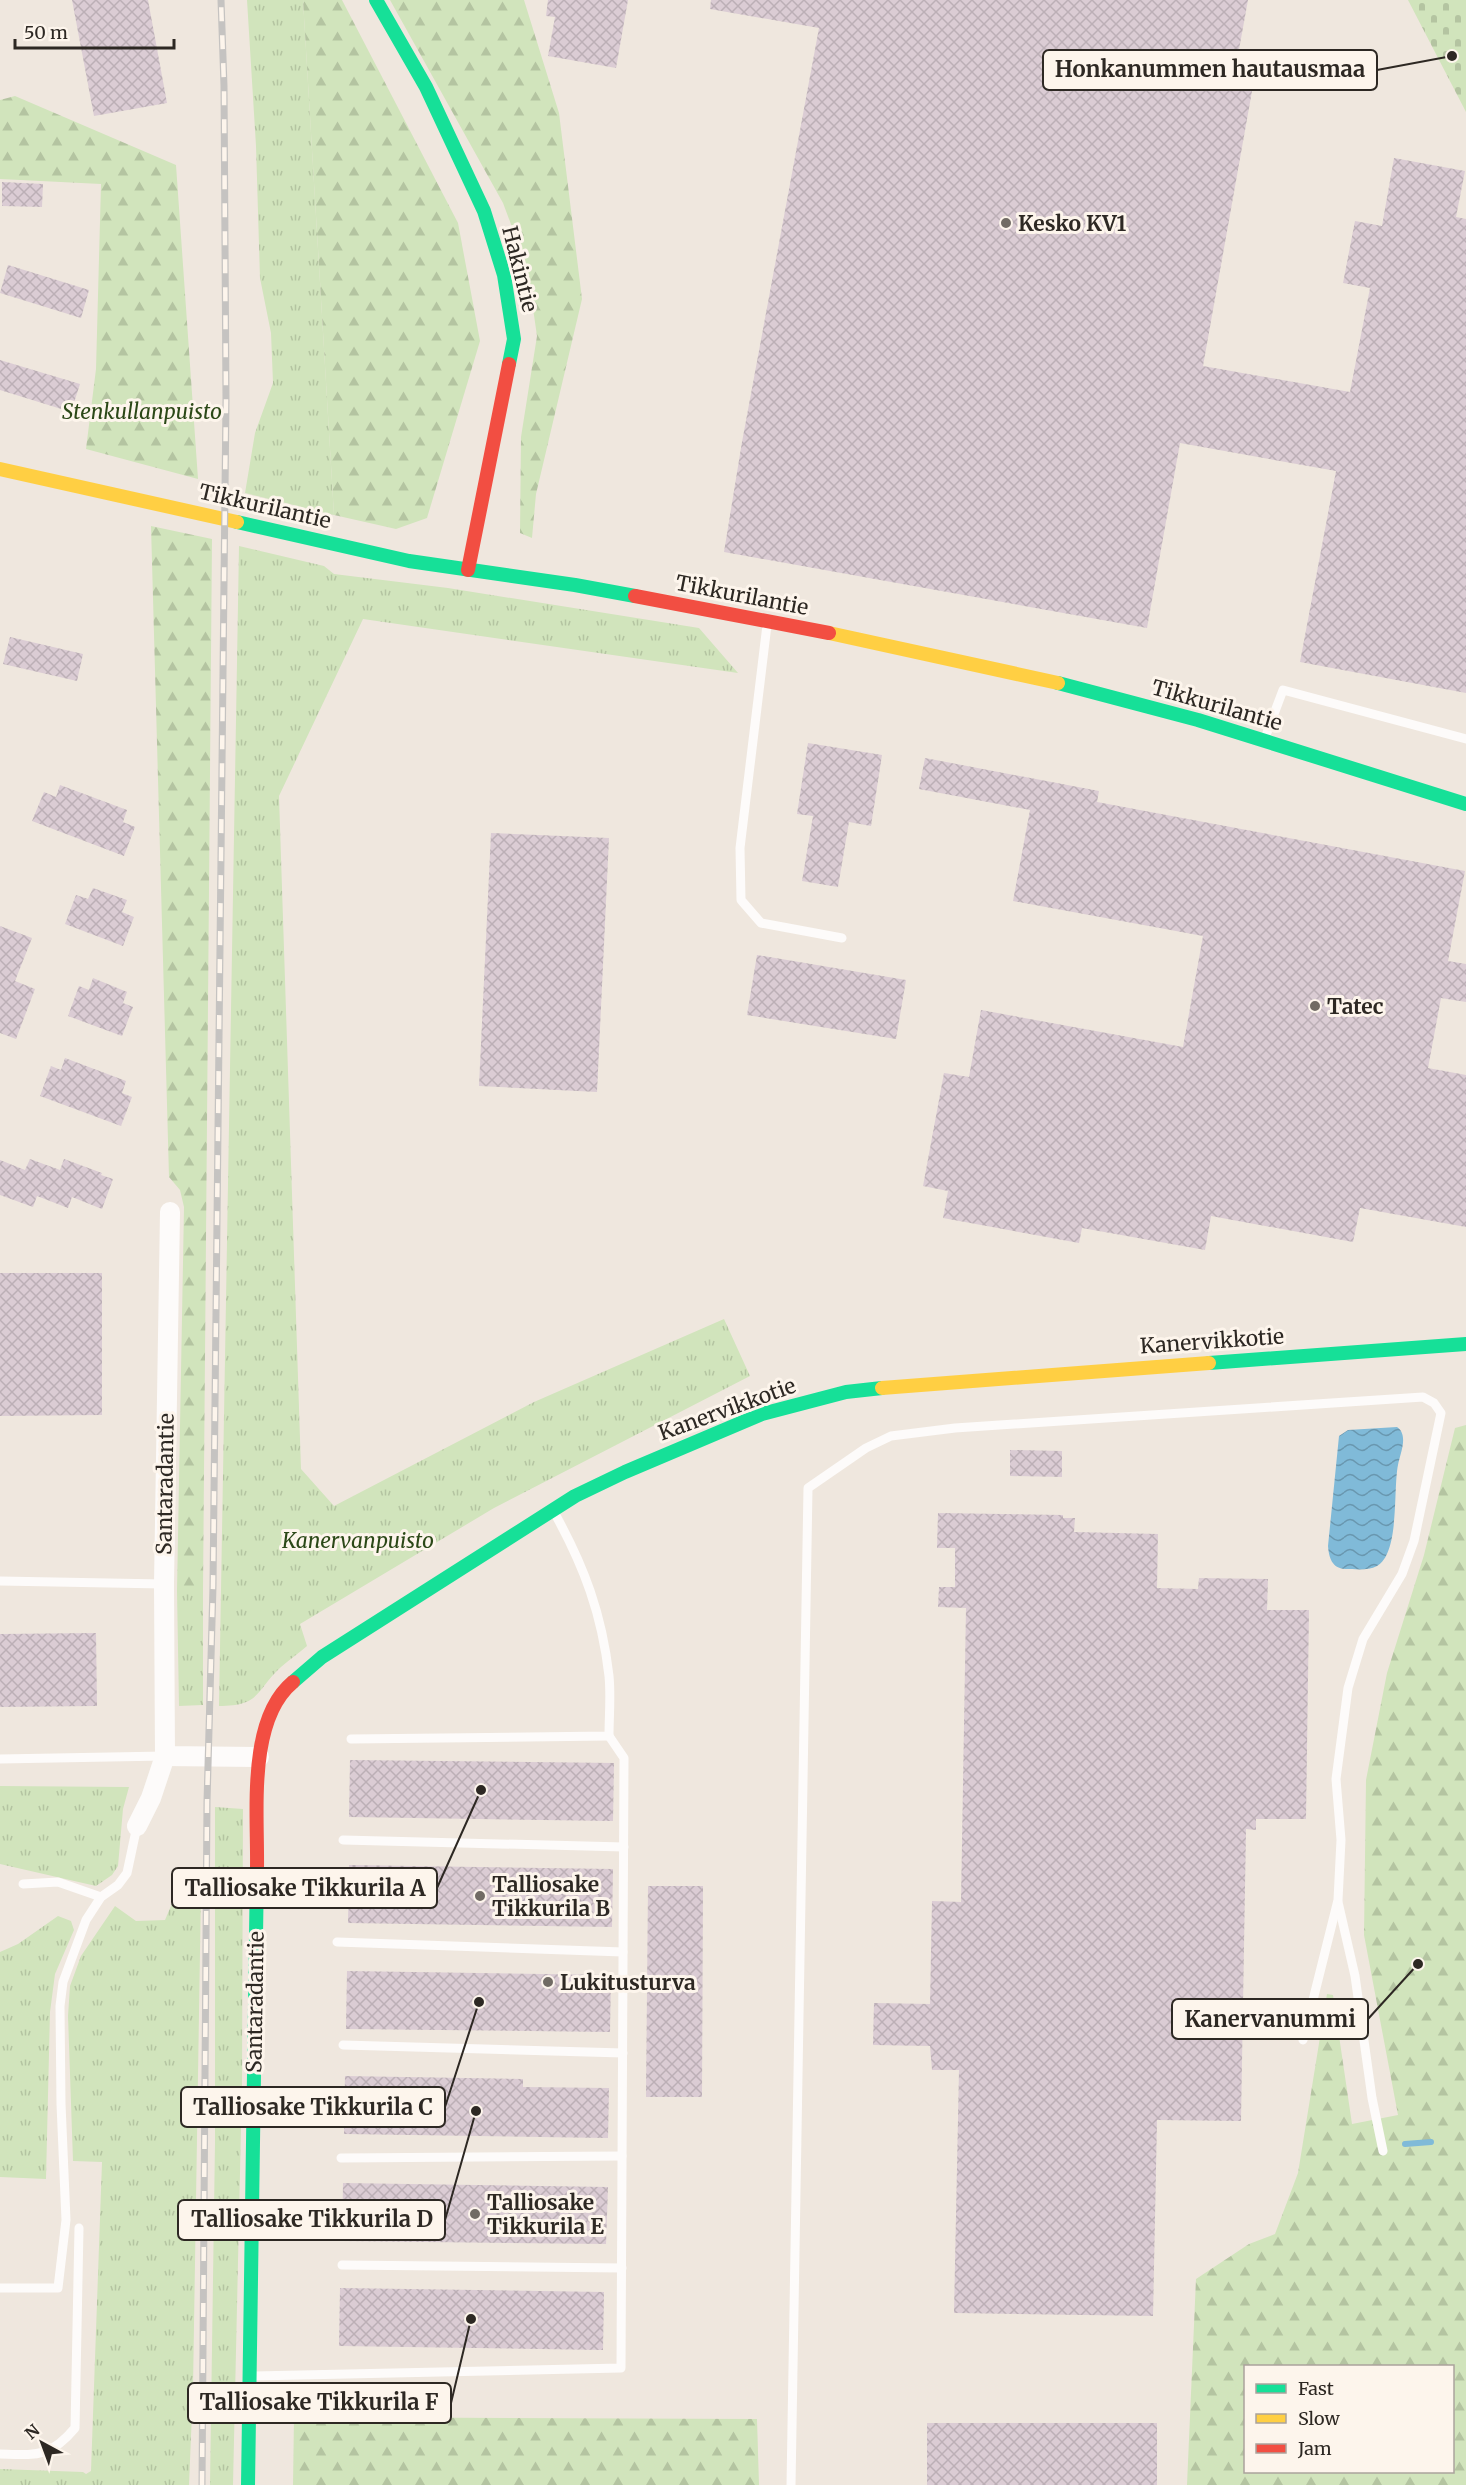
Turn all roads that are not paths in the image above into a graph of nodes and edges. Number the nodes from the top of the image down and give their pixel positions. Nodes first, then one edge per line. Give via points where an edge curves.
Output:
1 (376, 0) edge
2 (0, 469) edge
3 (468, 570) junction
4 (768, 621) junction
5 (1466, 739) edge
6 (1264, 740) junction
7 (1466, 804) edge
8 (842, 938) dead end
9 (170, 1212) dead end
10 (1466, 1344) edge
11 (553, 1510) junction
12 (0, 1581) edge
13 (164, 1584) junction
14 (609, 1736) junction
15 (351, 1739) dead end
16 (165, 1756) junction
17 (259, 1757) junction
18 (0, 1759) edge
19 (137, 1826) joint
20 (343, 1840) dead end
21 (624, 1847) junction
22 (23, 1884) dead end
23 (101, 1897) junction
24 (1338, 1900) junction
25 (337, 1942) dead end
26 (623, 1952) junction
27 (1303, 2040) dead end
28 (343, 2045) dead end
29 (623, 2053) junction
30 (1383, 2151) dead end
31 (622, 2156) junction
32 (341, 2158) dead end
33 (79, 2228) dead end
34 (342, 2265) dead end
35 (622, 2268) junction
36 (0, 2288) edge
37 (250, 2376) junction
38 (0, 2454) edge
39 (248, 2485) edge
40 (791, 2485) edge

1 - 3 street, Hakintie via 426,87 484,211 504,275 513,328 498,428
2 - 3 street, Tikkurilantie via 409,561
3 - 4 street, Tikkurilantie via 575,585
4 - 6 street, Tikkurilantie via 1057,683
4 - 8 lane via 740,848 741,900 761,923
5 - 6 lane via 1283,690
6 - 7 street, Tikkurilantie
9 - 13 street, Santaradantie
10 - 11 street, Kanervikkotie via 846,1392 762,1414 712,1434 625,1472
11 - 14 lane via 576,1552 598,1609 609,1677
11 - 17 street, Kanervikkotie via 322,1657 290,1685 270,1714
12 - 13 lane
13 - 16 street, Santaradantie
14 - 15 lane
14 - 21 lane via 624,1758
16 - 17 street
16 - 18 lane
16 - 19 street, Santaradantie
17 - 37 street, Santaradantie
19 - 23 lane via 127,1873
20 - 21 lane
21 - 26 lane
22 - 23 lane via 58,1882
23 - 36 lane via 70,1957 60,2006 66,2220 58,2288
24 - 27 lane
24 - 30 lane via 1355,1976
24 - 40 lane via 1341,1840 1336,1779 1348,1688 1363,1639 1402,1574 1414,1541 1441,1413 1434,1403 1423,1397 956,1428 891,1436 866,1448 808,1488
25 - 26 lane
26 - 29 lane
28 - 29 lane
29 - 31 lane
31 - 32 lane
31 - 35 lane
33 - 38 lane via 75,2428 60,2446 37,2455
34 - 35 lane
35 - 37 lane via 621,2368
37 - 39 street, Santaradantie

